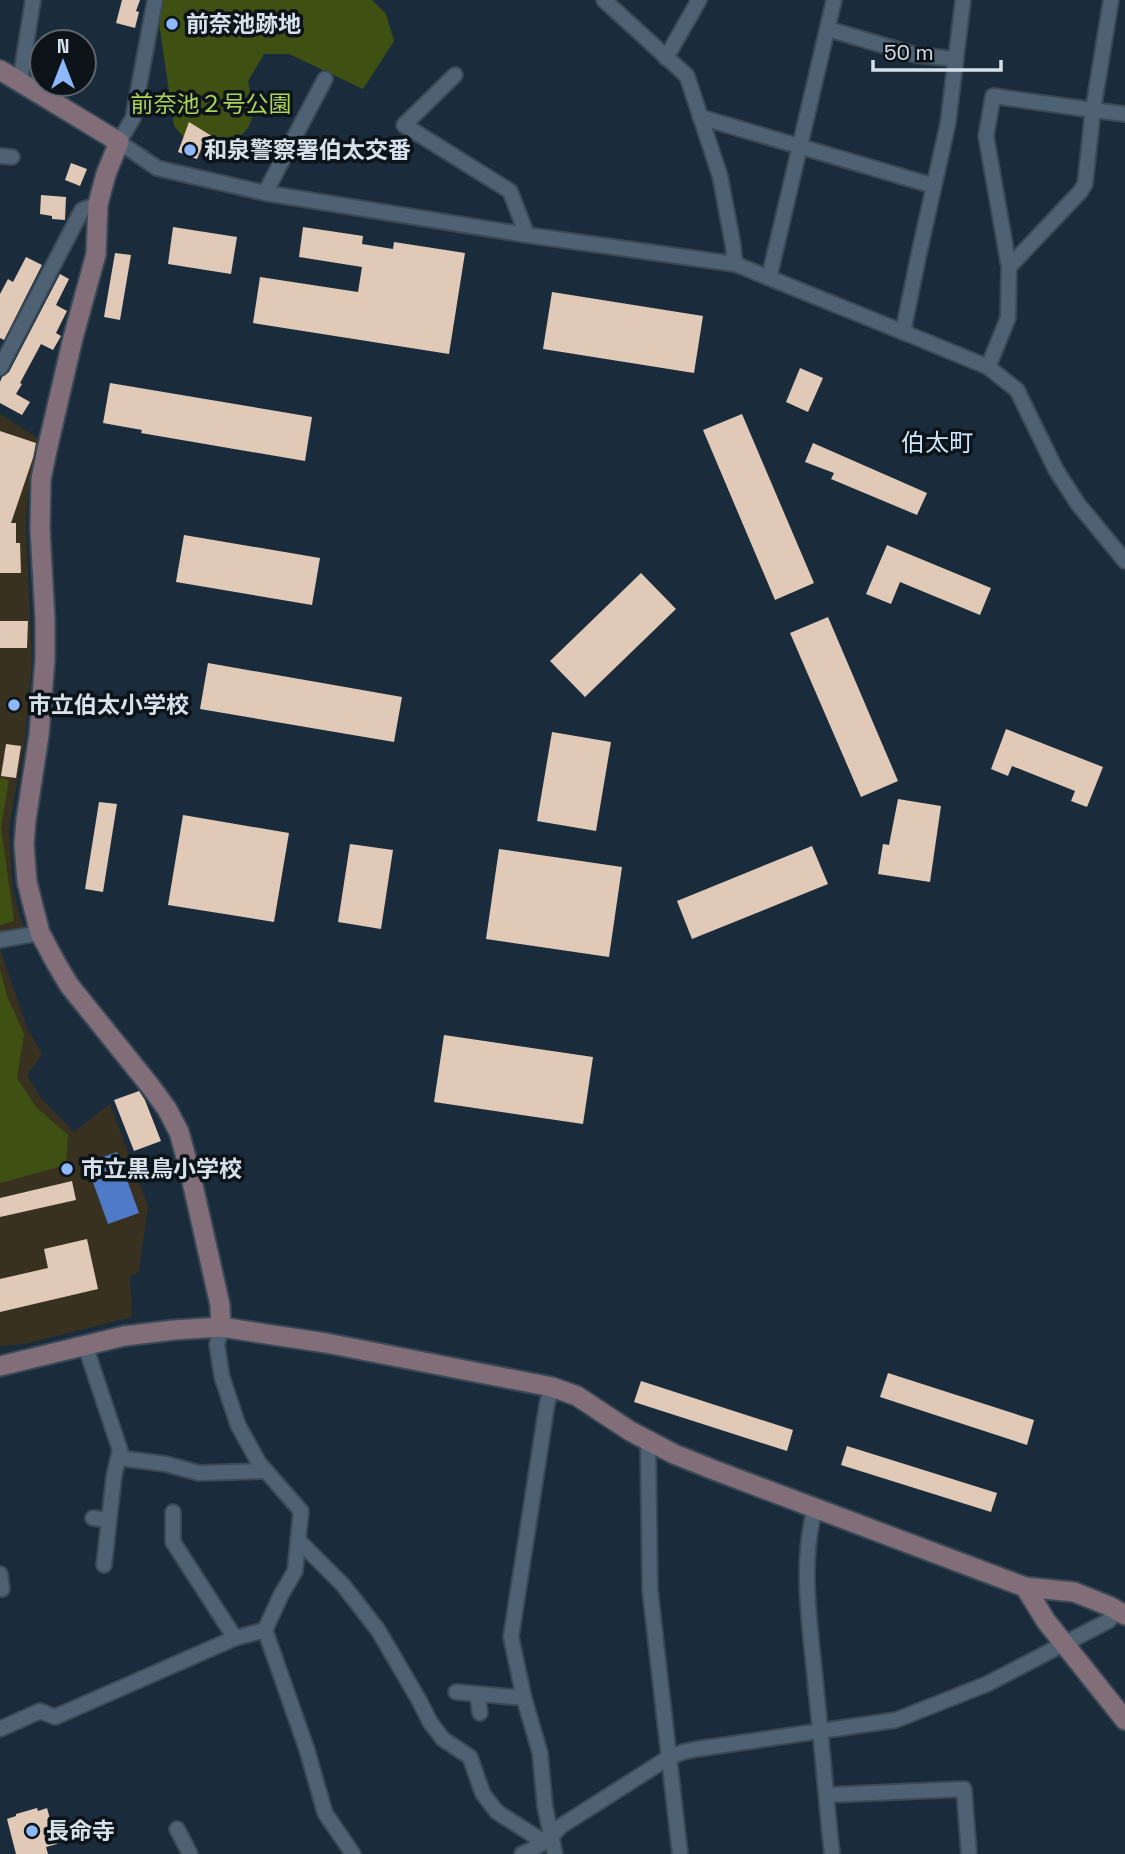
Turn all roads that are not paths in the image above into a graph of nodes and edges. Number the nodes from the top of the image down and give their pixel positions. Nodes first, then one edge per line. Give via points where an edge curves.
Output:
1 (33, 0) edge
2 (155, 0) edge
3 (604, 0) edge
4 (699, 0) edge
5 (834, 0) edge
6 (963, 0) edge
7 (1111, 0) edge
8 (828, 29) junction
9 (666, 58) junction
10 (956, 59) junction
11 (0, 70) edge
12 (455, 75) dead end
13 (325, 79) dead end
14 (20, 82) junction
15 (1093, 110) junction
16 (1125, 114) edge
17 (700, 117) junction
18 (120, 142) junction
19 (800, 147) junction
20 (934, 186) junction
21 (265, 193) junction
22 (97, 204) junction
23 (527, 235) junction
24 (735, 264) junction
25 (1009, 267) junction
26 (769, 278) junction
27 (903, 332) junction
28 (988, 367) junction
29 (0, 368) edge
30 (1125, 561) edge
31 (40, 933) junction
32 (0, 940) edge
33 (222, 1327) junction
34 (85, 1345) junction
35 (0, 1366) edge
36 (552, 1387) junction
37 (648, 1441) junction
38 (119, 1458) junction
39 (266, 1471) junction
40 (815, 1508) junction
41 (173, 1512) dead end
42 (93, 1518) dead end
43 (109, 1520) junction
44 (298, 1540) junction
45 (104, 1565) dead end
46 (0, 1573) edge
47 (1025, 1587) junction
48 (0, 1589) edge
49 (1121, 1613) edge
50 (265, 1630) junction
51 (235, 1638) junction
52 (1063, 1643) junction
53 (456, 1692) dead end
54 (477, 1694) junction
55 (524, 1698) junction
56 (480, 1713) dead end
57 (1125, 1720) edge
58 (0, 1729) edge
59 (821, 1732) junction
60 (668, 1758) junction
61 (826, 1795) junction
62 (177, 1829) dead end
63 (552, 1838) junction
64 (190, 1854) edge
65 (352, 1854) edge
66 (522, 1854) edge
67 (555, 1854) edge
68 (680, 1854) edge
69 (832, 1854) edge
70 (969, 1854) edge

1 - 14 street
2 - 18 street via 133,118
3 - 9 street
4 - 9 street
5 - 8 street
6 - 10 street
7 - 15 street
8 - 10 street via 916,55
8 - 19 street
9 - 17 street via 687,76
10 - 20 street
11 - 14 street
12 - 23 street via 404,125 510,191
13 - 21 street
14 - 18 street
15 - 16 street
15 - 25 street via 1085,184
15 - 25 street via 993,96 986,136
17 - 19 street
17 - 24 street via 720,176
18 - 21 street via 157,168
18 - 22 street
19 - 20 street
19 - 26 street
20 - 27 street
21 - 23 street
22 - 29 street via 82,210
22 - 31 street via 96,254 41,479 46,659 24,844 27,882
23 - 24 street
24 - 26 street
25 - 28 street via 1008,318
26 - 27 street
27 - 28 street
28 - 30 street via 1017,390 1056,470
31 - 32 street
31 - 33 street via 69,985 151,1087 178,1132
33 - 34 street via 174,1329
33 - 36 street
33 - 39 street via 217,1345 222,1377 239,1425
34 - 35 street
34 - 38 street
36 - 37 street via 577,1396
36 - 55 street via 511,1637
37 - 40 street
37 - 60 street via 650,1590
38 - 39 street via 199,1473
38 - 43 street
39 - 44 street via 301,1511
40 - 47 street
40 - 59 street via 807,1562 808,1608
41 - 51 street via 173,1542
42 - 43 street
43 - 45 street
44 - 50 street via 295,1571
44 - 63 street via 343,1585 378,1630 430,1722 443,1739 470,1757 483,1794 497,1812 541,1840
46 - 48 street
47 - 49 street via 1074,1592
47 - 52 street
49 - 52 street
50 - 51 street
50 - 65 street via 325,1812
51 - 58 street via 55,1717 40,1712
52 - 57 street
52 - 59 street via 987,1684 896,1720
53 - 54 street
54 - 55 street
54 - 56 street
55 - 63 street via 540,1753
59 - 60 street via 697,1749
59 - 61 street
60 - 63 street via 561,1826
60 - 68 street
61 - 69 street
61 - 70 street via 964,1789
62 - 64 street
63 - 66 street
63 - 67 street

